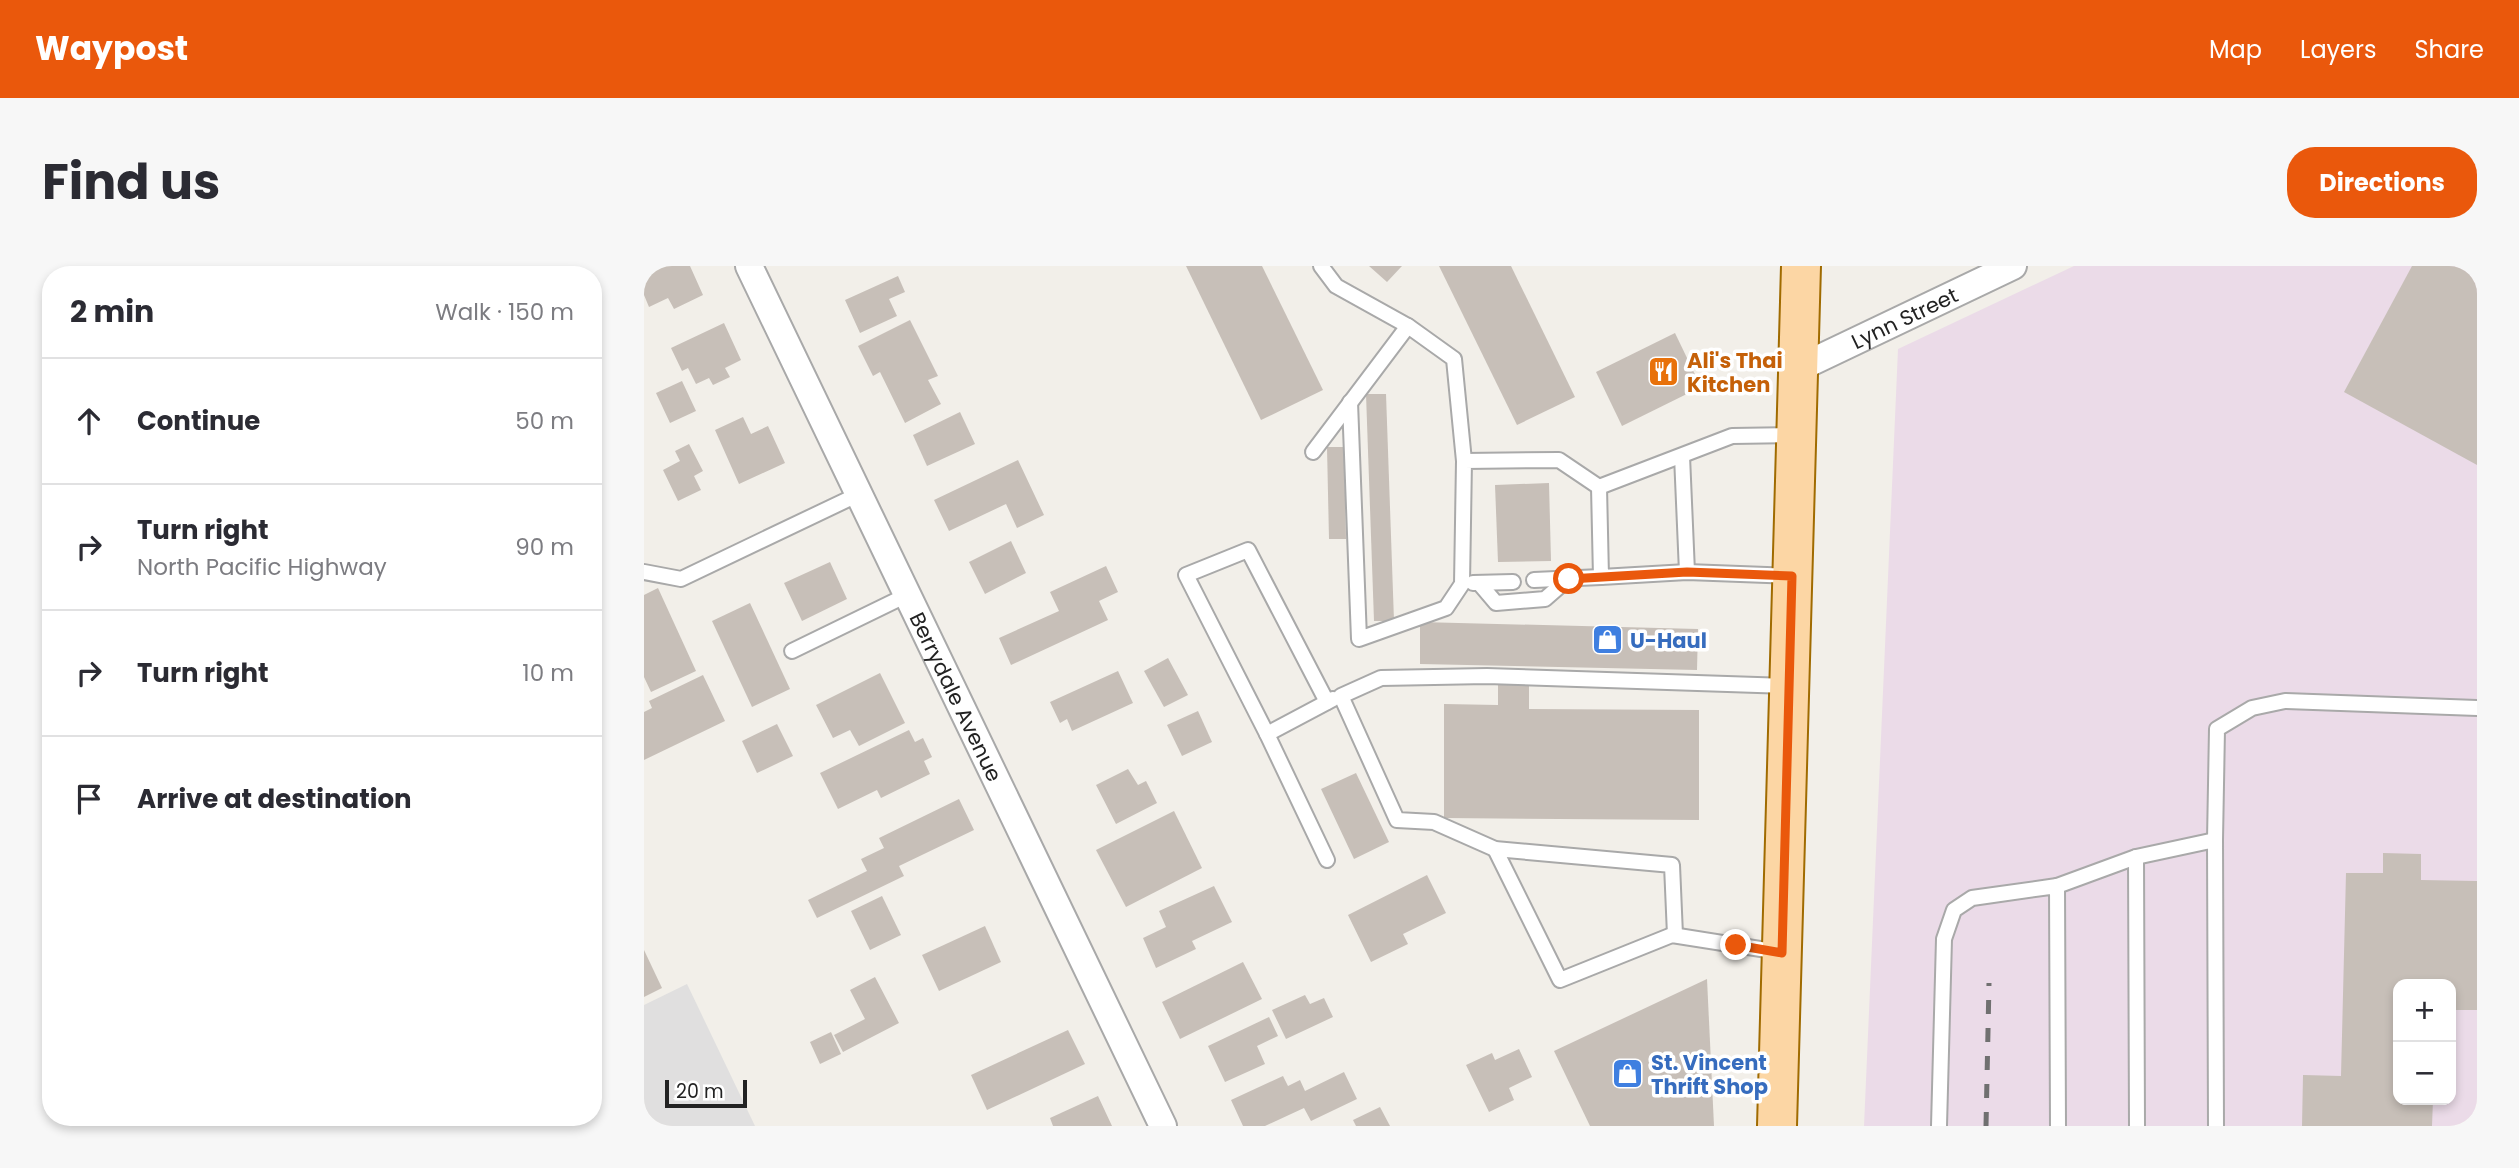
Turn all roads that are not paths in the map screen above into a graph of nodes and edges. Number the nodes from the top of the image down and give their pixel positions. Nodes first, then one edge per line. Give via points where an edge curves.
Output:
1 (749, 266) edge
2 (1321, 266) edge
3 (1801, 266) edge
4 (2013, 266) edge
5 (1408, 326) junction
6 (1797, 369) junction
7 (1350, 402) junction
8 (1796, 435) junction
9 (1313, 452) dead end
10 (1682, 456) junction
11 (1464, 461) junction
12 (1599, 487) junction
13 (859, 494) junction
14 (644, 572) edge
15 (1687, 572) junction
16 (1792, 576) junction
17 (1601, 577) junction
18 (1569, 579) junction
19 (1534, 580) dead end
20 (1513, 582) dead end
21 (1479, 583) junction
22 (1462, 584) junction
23 (907, 595) junction
24 (792, 651) dead end
25 (1789, 687) junction
26 (1334, 699) junction
27 (2477, 708) edge
28 (1267, 734) junction
29 (2215, 840) junction
30 (1495, 849) junction
31 (2136, 857) junction
32 (1327, 860) dead end
33 (2057, 886) junction
34 (1675, 935) junction
35 (1782, 953) junction
36 (1163, 1126) edge
37 (1777, 1126) edge
38 (1939, 1126) edge
39 (2059, 1126) edge
40 (2137, 1126) edge
41 (2216, 1126) edge

1 - 13 street, Berrydale Avenue
2 - 5 lane via 1336,286
3 - 6 main road
4 - 6 street, Lynn Street
5 - 7 lane
5 - 11 lane via 1454,359
6 - 8 main road
7 - 9 lane
7 - 22 lane via 1359,639 1446,608
8 - 10 lane via 1732,436
8 - 16 main road
10 - 12 lane
10 - 15 lane
11 - 12 lane via 1559,460
11 - 22 lane
12 - 17 lane
13 - 14 lane via 681,579
13 - 23 street, Berrydale Avenue
15 - 16 lane
15 - 17 lane
16 - 25 main road
17 - 18 lane
18 - 19 lane
18 - 21 lane via 1545,599 1496,603
20 - 21 lane
21 - 22 lane
23 - 24 lane
23 - 36 street, Berrydale Avenue
25 - 26 lane via 1381,678
25 - 35 main road
26 - 28 lane
26 - 28 lane via 1248,550 1186,575
26 - 30 lane via 1397,820 1434,822
27 - 29 lane via 2285,701 2252,708 2217,729
28 - 32 lane
29 - 31 lane
29 - 41 lane
30 - 34 lane via 1672,865
30 - 34 lane via 1560,980
31 - 33 lane
31 - 40 lane
33 - 38 lane via 1972,898 1954,910 1944,939
33 - 39 lane
34 - 35 lane
35 - 37 main road

